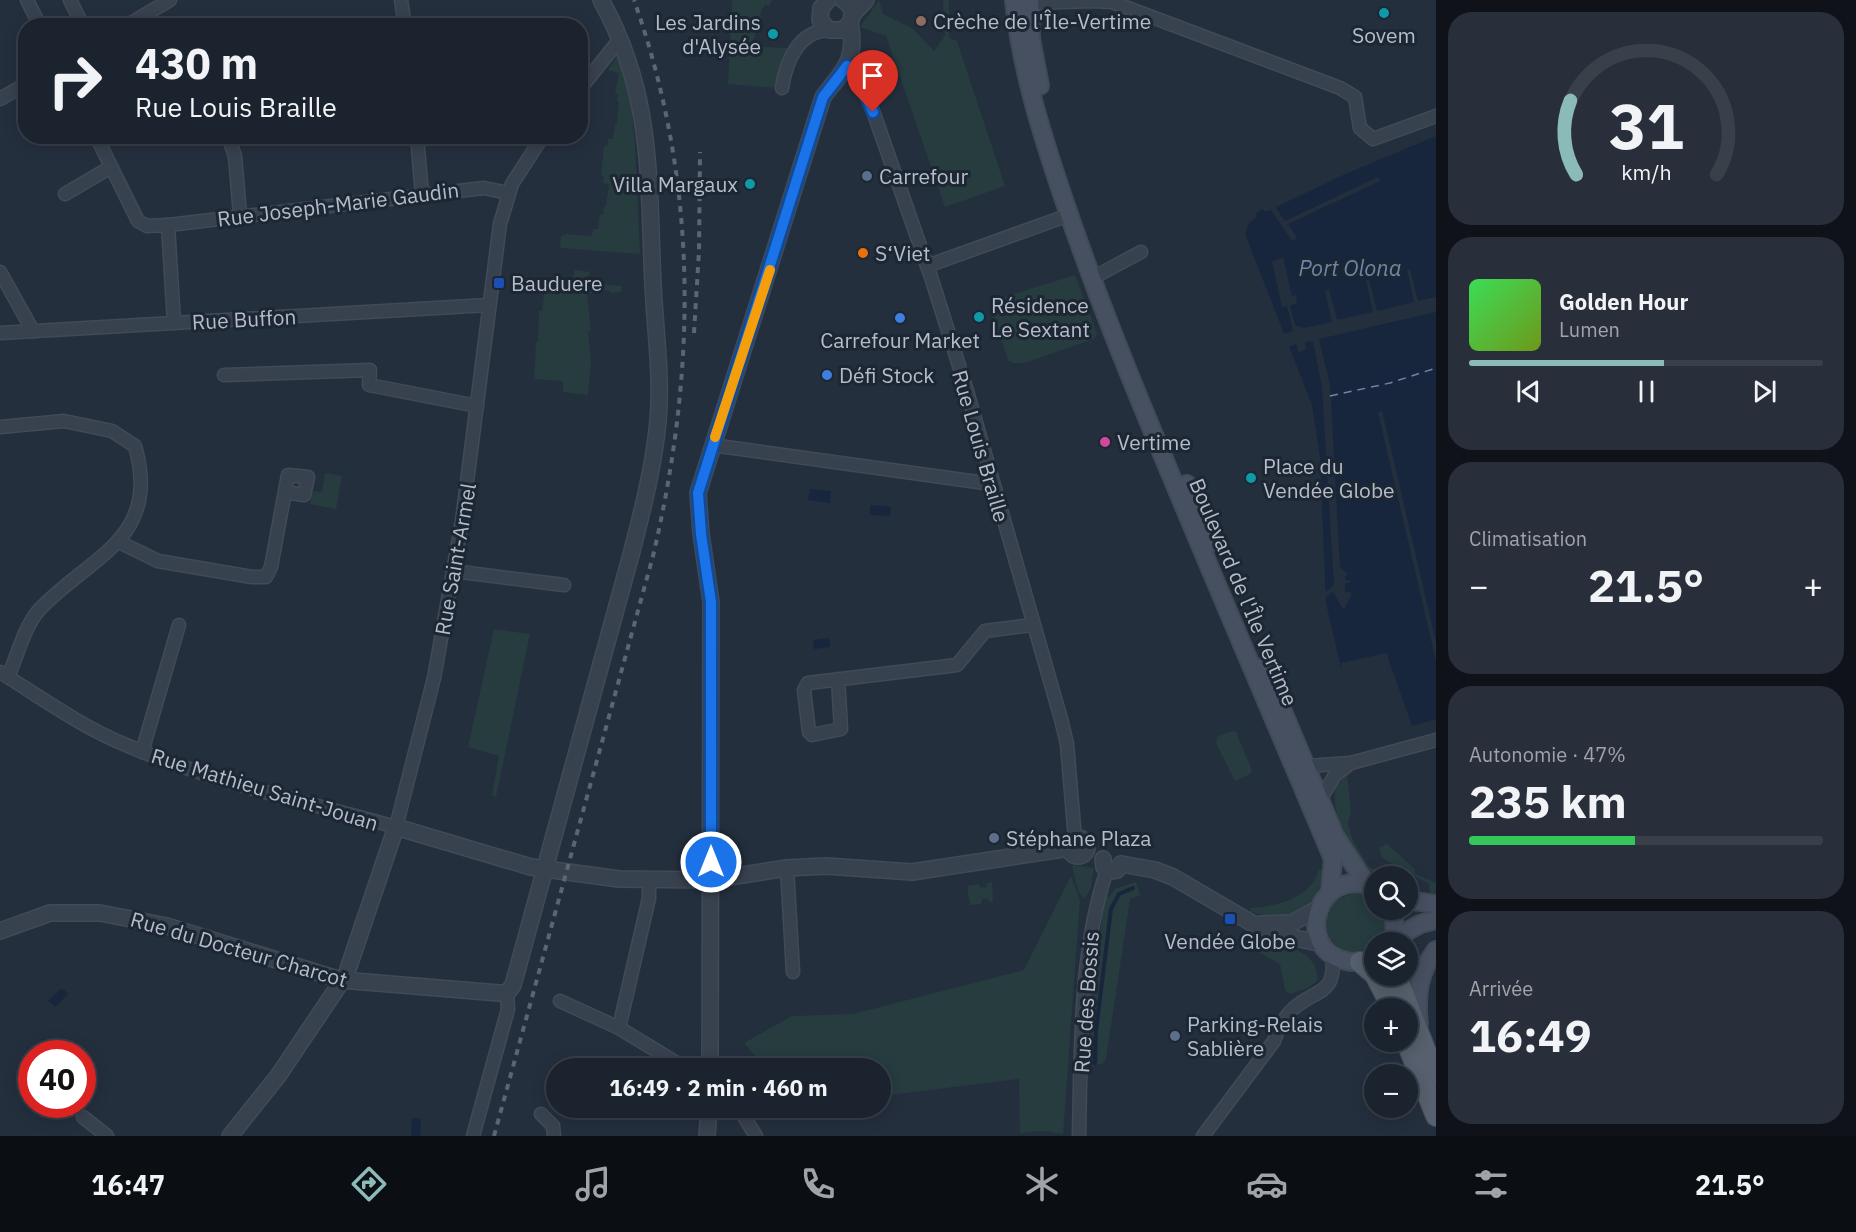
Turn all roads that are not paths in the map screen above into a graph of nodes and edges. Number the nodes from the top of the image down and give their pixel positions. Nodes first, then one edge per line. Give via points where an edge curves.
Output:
1 (70, 0) edge
2 (170, 0) edge
3 (400, 0) edge
4 (602, 0) edge
5 (843, 0) edge
6 (866, 0) edge
7 (30, 1) edge
8 (1025, 1) edge
9 (823, 6) edge
10 (37, 18) edge
11 (79, 18) edge
12 (140, 18) edge
13 (403, 18) edge
14 (851, 19) junction
15 (831, 30) junction
16 (804, 40) junction
17 (622, 41) junction
18 (848, 64) junction
19 (588, 79) edge
20 (782, 88) dead end
21 (18, 89) edge
22 (0, 99) edge
23 (1436, 116) edge
24 (100, 144) edge
25 (231, 144) edge
26 (418, 144) edge
27 (537, 144) edge
28 (111, 166) junction
29 (508, 193) junction
30 (64, 194) dead end
31 (423, 195) junction
32 (240, 215) junction
33 (1069, 215) junction
34 (168, 225) junction
35 (1141, 252) dead end
36 (927, 266) junction
37 (0, 272) edge
38 (1100, 274) junction
39 (488, 305) junction
40 (174, 323) junction
41 (33, 331) junction
42 (0, 333) edge
43 (224, 375) dead end
44 (477, 406) junction
45 (0, 427) edge
46 (712, 445) junction
47 (992, 484) junction
48 (285, 492) dead end
49 (119, 542) junction
50 (453, 571) junction
51 (564, 585) dead end
52 (1032, 624) junction
53 (179, 625) dead end
54 (4, 674) edge
55 (838, 679) junction
56 (1436, 740) edge
57 (142, 752) junction
58 (1351, 763) junction
59 (1306, 766) junction
60 (1320, 800) junction
61 (396, 827) junction
62 (1072, 844) junction
63 (1110, 864) junction
64 (787, 868) junction
65 (545, 870) junction
66 (1364, 877) edge
67 (649, 880) junction
68 (711, 880) junction
69 (1364, 885) edge
70 (1330, 892) junction
71 (1418, 902) edge
72 (1436, 904) edge
73 (1319, 908) junction
74 (1436, 920) edge
75 (1251, 923) junction
76 (0, 931) edge
77 (1406, 932) edge
78 (1327, 949) junction
79 (1436, 950) edge
80 (1364, 965) edge
81 (794, 972) dead end
82 (341, 980) junction
83 (507, 993) junction
84 (1418, 998) edge
85 (560, 1001) dead end
86 (619, 1028) junction
87 (1418, 1047) edge
88 (1417, 1052) edge
89 (668, 1058) edge
90 (710, 1058) edge
91 (1436, 1077) edge
92 (541, 1114) dead end
93 (1436, 1116) edge
94 (84, 1118) edge
95 (708, 1118) edge
96 (745, 1118) edge
97 (107, 1136) edge
98 (230, 1136) edge
99 (473, 1136) edge
100 (554, 1136) edge
101 (707, 1136) edge
102 (756, 1136) edge
103 (1078, 1136) edge
104 (1203, 1136) edge

1 - 11 street
2 - 12 street
3 - 13 street
4 - 17 street
5 - 14 street via 849,6
6 - 14 street
7 - 10 street
8 - 23 street via 1112,2 1340,88 1354,97 1360,128 1374,139
8 - 33 main road, Boulevard de l'Île Vertime via 1026,79
8 - 38 main road, Boulevard de l'Île Vertime via 1051,129
9 - 15 street, Rue Louis Braille via 822,24
9 - 16 street
14 - 15 street via 843,30
14 - 18 street via 853,50
15 - 16 street
15 - 18 street, Rue Louis Braille via 844,45
16 - 20 street via 789,58
17 - 19 street
17 - 65 street via 647,140 658,418 648,486
18 - 36 street, Rue Louis Braille via 866,91
18 - 46 street via 823,97 766,286
21 - 22 street
24 - 28 street
25 - 32 street
26 - 31 street
27 - 29 street, Rue Saint-Armel
28 - 30 street
28 - 34 street, Rue Joseph-Marie Gaudin via 141,225
29 - 31 street, Rue Joseph-Marie Gaudin via 484,188
29 - 39 street, Rue Saint-Armel
31 - 32 street, Rue Joseph-Marie Gaudin
32 - 34 street, Rue Joseph-Marie Gaudin
33 - 36 street
33 - 70 main road, Boulevard de l'Île Vertime via 1106,319 1333,859
34 - 40 street
35 - 38 street
36 - 47 street, Rue Louis Braille
37 - 41 street
38 - 59 main road, Boulevard de l'Île Vertime
39 - 40 street, Rue Buffon
39 - 44 street, Rue Saint-Armel
40 - 41 street, Rue Buffon
41 - 42 street, Rue Buffon
43 - 44 street via 370,370 369,385
44 - 50 street, Rue Saint-Armel
45 - 49 street via 64,421 112,431 130,441 140,461 139,497 131,523
46 - 47 street
46 - 68 street via 698,493 711,602
47 - 52 street, Rue Louis Braille
48 - 49 street via 266,577 158,561
49 - 54 street via 39,611
50 - 51 street
50 - 61 street, Rue Saint-Armel via 434,678
52 - 55 street via 985,631 957,665
52 - 62 street, Rue Louis Braille via 1067,744
53 - 57 street
54 - 57 street, Rue Mathieu Saint-Jouan
55 - 55 street via 806,685 808,729 812,735 841,729
56 - 58 street
57 - 61 street, Rue Mathieu Saint-Jouan via 277,796
58 - 59 street
58 - 60 street via 1335,775
59 - 60 main road, Boulevard de l'Île Vertime
60 - 66 main road, Boulevard de l'Île Vertime via 1339,844
61 - 65 street, Rue Mathieu Saint-Jouan
61 - 82 street, Rue Saint-Armel via 348,970
62 - 63 street via 1076,856 1086,851
62 - 64 street via 912,872 826,866
63 - 75 street via 1173,877
63 - 103 street, Rue des Bossis via 1093,920 1083,1017
64 - 68 street
64 - 81 street
65 - 67 street
65 - 83 street via 514,981
67 - 68 street
67 - 86 street via 649,898
68 - 90 street
69 - 70 main road via 1348,884
70 - 73 main road
71 - 72 main road
73 - 75 street via 1292,923
73 - 78 main road via 1316,926
74 - 77 main road
75 - 78 street
76 - 82 street, Rue du Docteur Charcot via 50,914 100,912 167,926
78 - 80 main road via 1340,959
78 - 104 street via 1331,976 1324,990 1294,1008
79 - 84 main road via 1425,968
82 - 83 street, Rue du Docteur Charcot
82 - 98 street, Rue Saint-Armel via 278,1076
83 - 99 street via 508,1009
85 - 86 street
86 - 89 street
87 - 91 main road
88 - 93 main road
92 - 100 street via 553,1126
94 - 97 street
95 - 101 street
96 - 102 street

